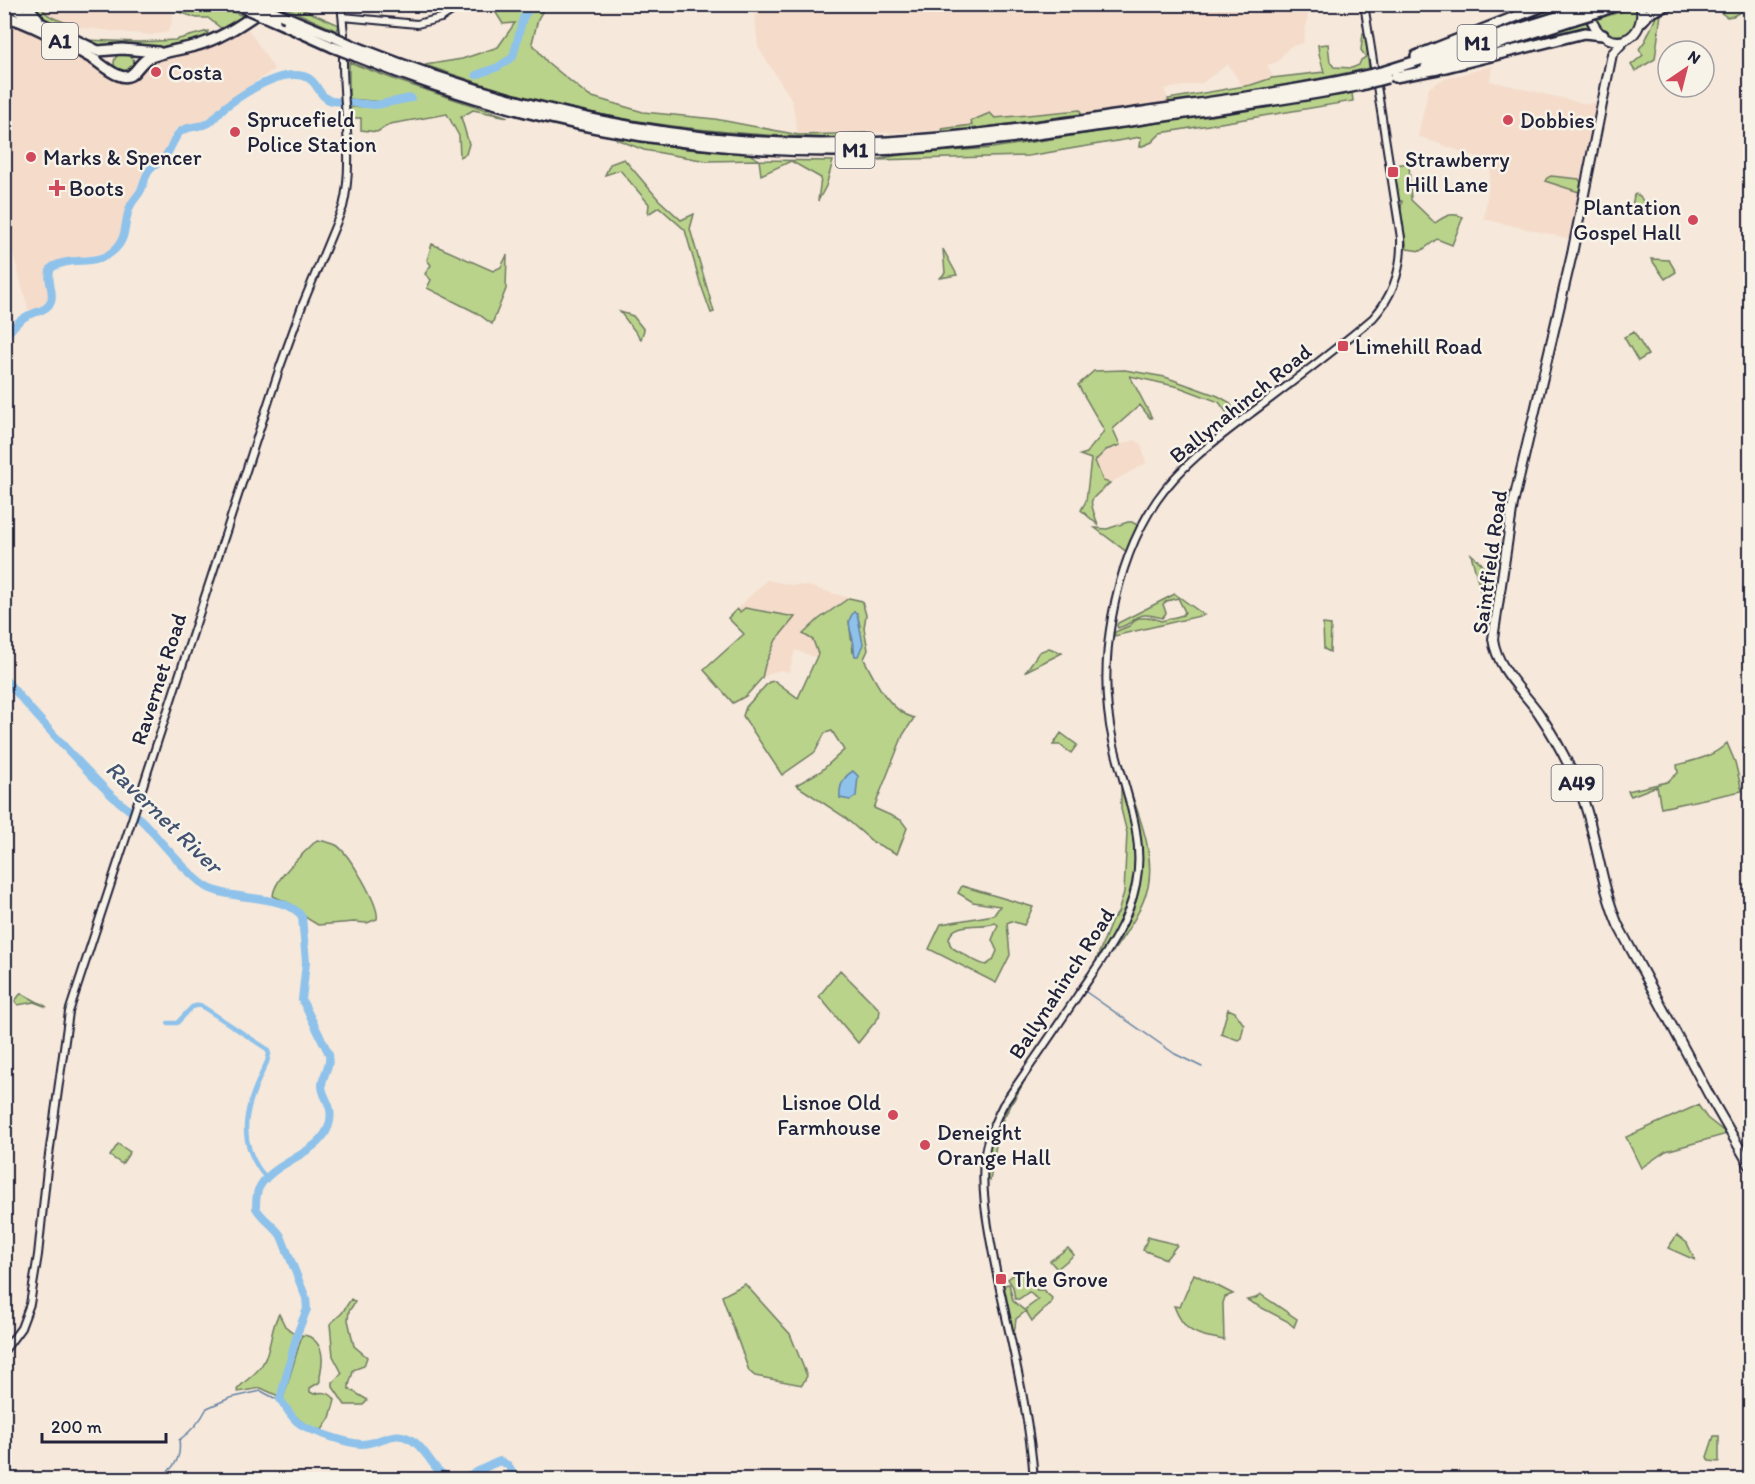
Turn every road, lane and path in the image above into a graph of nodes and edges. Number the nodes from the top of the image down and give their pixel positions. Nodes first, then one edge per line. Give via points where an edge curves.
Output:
1 (11, 4) edge
2 (27, 4) edge
3 (257, 4) edge
4 (271, 4) edge
5 (341, 4) edge
6 (462, 4) edge
7 (1364, 4) edge
8 (1548, 4) edge
9 (1585, 4) edge
10 (1619, 4) edge
11 (1640, 4) edge
12 (1669, 4) edge
13 (239, 6) edge
14 (1599, 8) edge
15 (4, 16) edge
16 (343, 17) junction
17 (1642, 21) junction
18 (45, 26) junction
19 (344, 34) dead end
20 (1606, 37) junction
21 (1626, 39) junction
22 (333, 42) junction
23 (122, 49) junction
24 (170, 52) junction
25 (1612, 54) junction
26 (343, 57) dead end
27 (112, 71) junction
28 (134, 73) junction
29 (1388, 74) junction
30 (1750, 1166) edge
31 (4, 1351) edge
32 (1034, 1479) edge

1 - 18 highway, A1
2 - 18 highway
3 - 22 highway, M1, bridge
4 - 24 highway, A1 via 220,36
5 - 16 street
6 - 16 street via 441,18 417,24
7 - 32 street, Ballynahinch Road via 1401,238 1394,285 1373,318 1190,463 1165,489 1142,526 1117,597 1107,669 1112,739 1138,841 1134,895 1115,939 1003,1105 986,1145 983,1182 987,1219
8 - 29 highway via 1418,55
9 - 20 main road, A49 via 1591,21
10 - 14 highway, M1
11 - 17 main road
12 - 17 highway via 1649,13
13 - 22 highway, M1, bridge
14 - 29 highway, M1, bridge
15 - 27 highway, A1 via 63,42
16 - 19 street
17 - 21 main road via 1637,32
18 - 23 highway, A1 via 98,51
20 - 21 main road
20 - 25 main road, Saintfield Road / A49
20 - 29 highway via 1584,33 1438,69
21 - 25 main road
22 - 29 highway, M1, bridge via 468,87 593,120 700,136 820,144 964,136 1361,81
23 - 24 highway, A1
23 - 27 highway, A1 via 112,54
23 - 28 highway via 135,55
24 - 28 highway, A1 via 149,58
25 - 30 main road, Saintfield Road / A49 via 1572,254 1514,504 1493,639 1503,667 1547,727 1573,774 1587,808 1618,925
26 - 31 street, Ravernet Road via 348,166 343,207 288,344 69,1012 30,1304 21,1328
27 - 28 highway, A1 via 121,76

